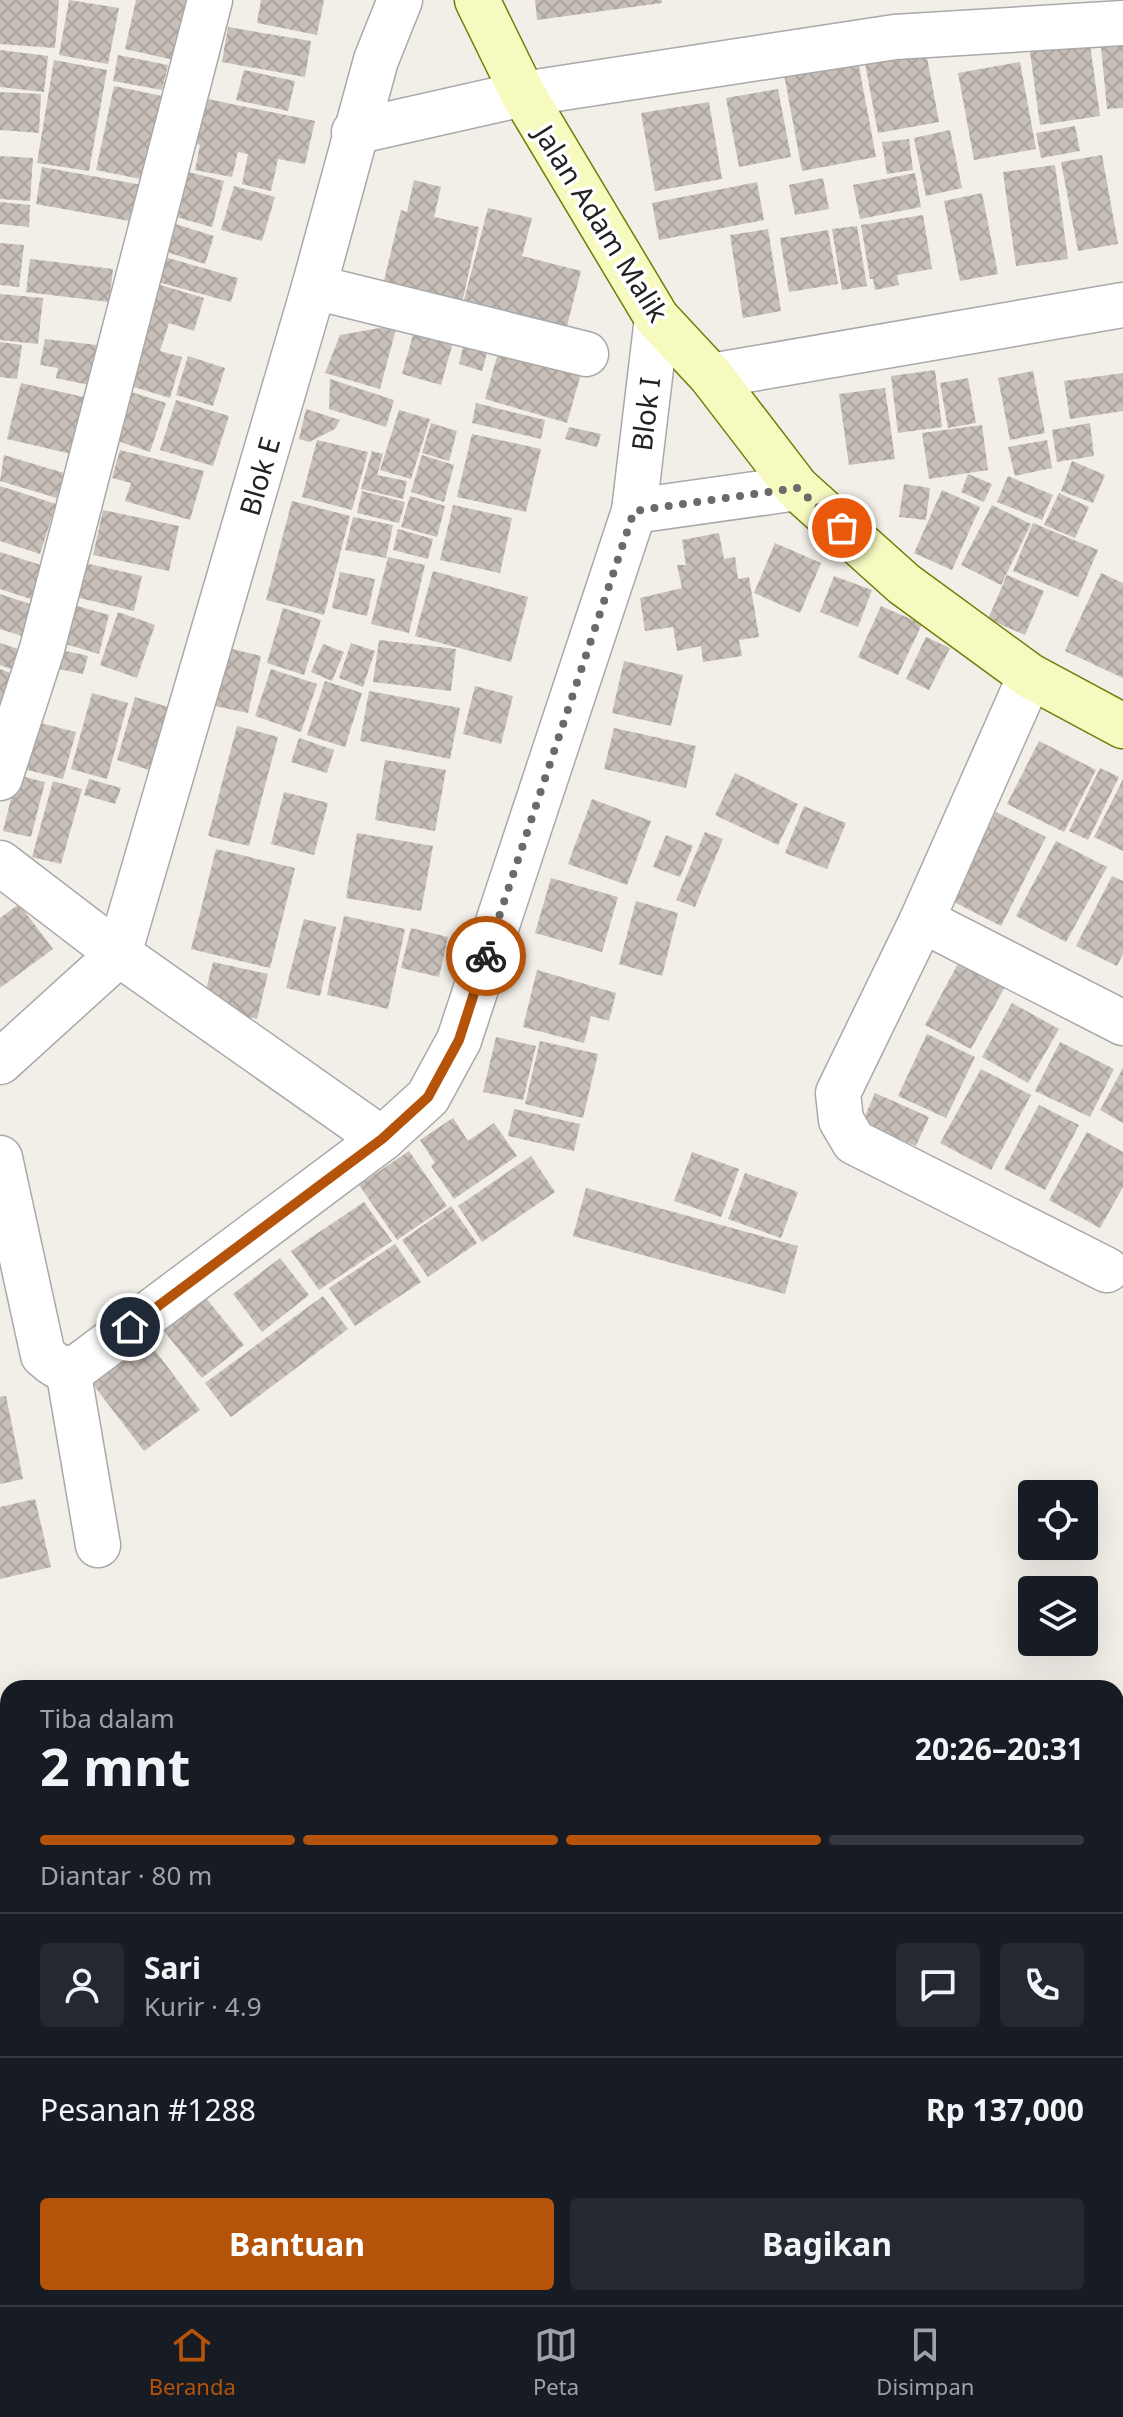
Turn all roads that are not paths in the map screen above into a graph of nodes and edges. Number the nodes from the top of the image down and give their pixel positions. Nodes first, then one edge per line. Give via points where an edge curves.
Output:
1 (210, 0) edge
2 (400, 0) edge
3 (477, 0) edge
4 (892, 19) edge
5 (1123, 23) edge
6 (523, 94) junction
7 (354, 132) junction
8 (314, 287) junction
9 (1123, 305) edge
10 (657, 318) junction
11 (586, 354) dead end
12 (711, 376) junction
13 (797, 488) junction
14 (634, 511) junction
15 (1030, 676) junction
16 (1123, 726) edge
17 (0, 778) edge
18 (0, 863) edge
19 (922, 920) junction
20 (119, 954) junction
21 (1123, 1023) edge
22 (0, 1062) edge
23 (382, 1139) junction
24 (0, 1158) edge
25 (1107, 1270) dead end
26 (56, 1362) junction
27 (98, 1545) dead end

1 - 17 street via 42,649
2 - 7 street, Blok E
3 - 6 street, Jalan Adam Malik
4 - 5 street
4 - 6 street
6 - 7 street
6 - 10 street, Jalan Adam Malik
7 - 8 street, Blok E
8 - 11 street
8 - 20 street, Blok E
9 - 12 street
10 - 12 street, Jalan Adam Malik
10 - 14 street, Blok I
12 - 13 street, Jalan Adam Malik
13 - 14 street
13 - 15 street, Jalan Adam Malik via 904,584
14 - 23 street, Blok I via 459,1040 428,1097
15 - 16 street, Jalan Adam Malik
15 - 19 street
18 - 20 street
19 - 21 street
19 - 25 street via 838,1093 841,1120 854,1142
20 - 22 street
20 - 23 street
23 - 26 street, Blok I via 80,1365
24 - 26 street
26 - 27 street

